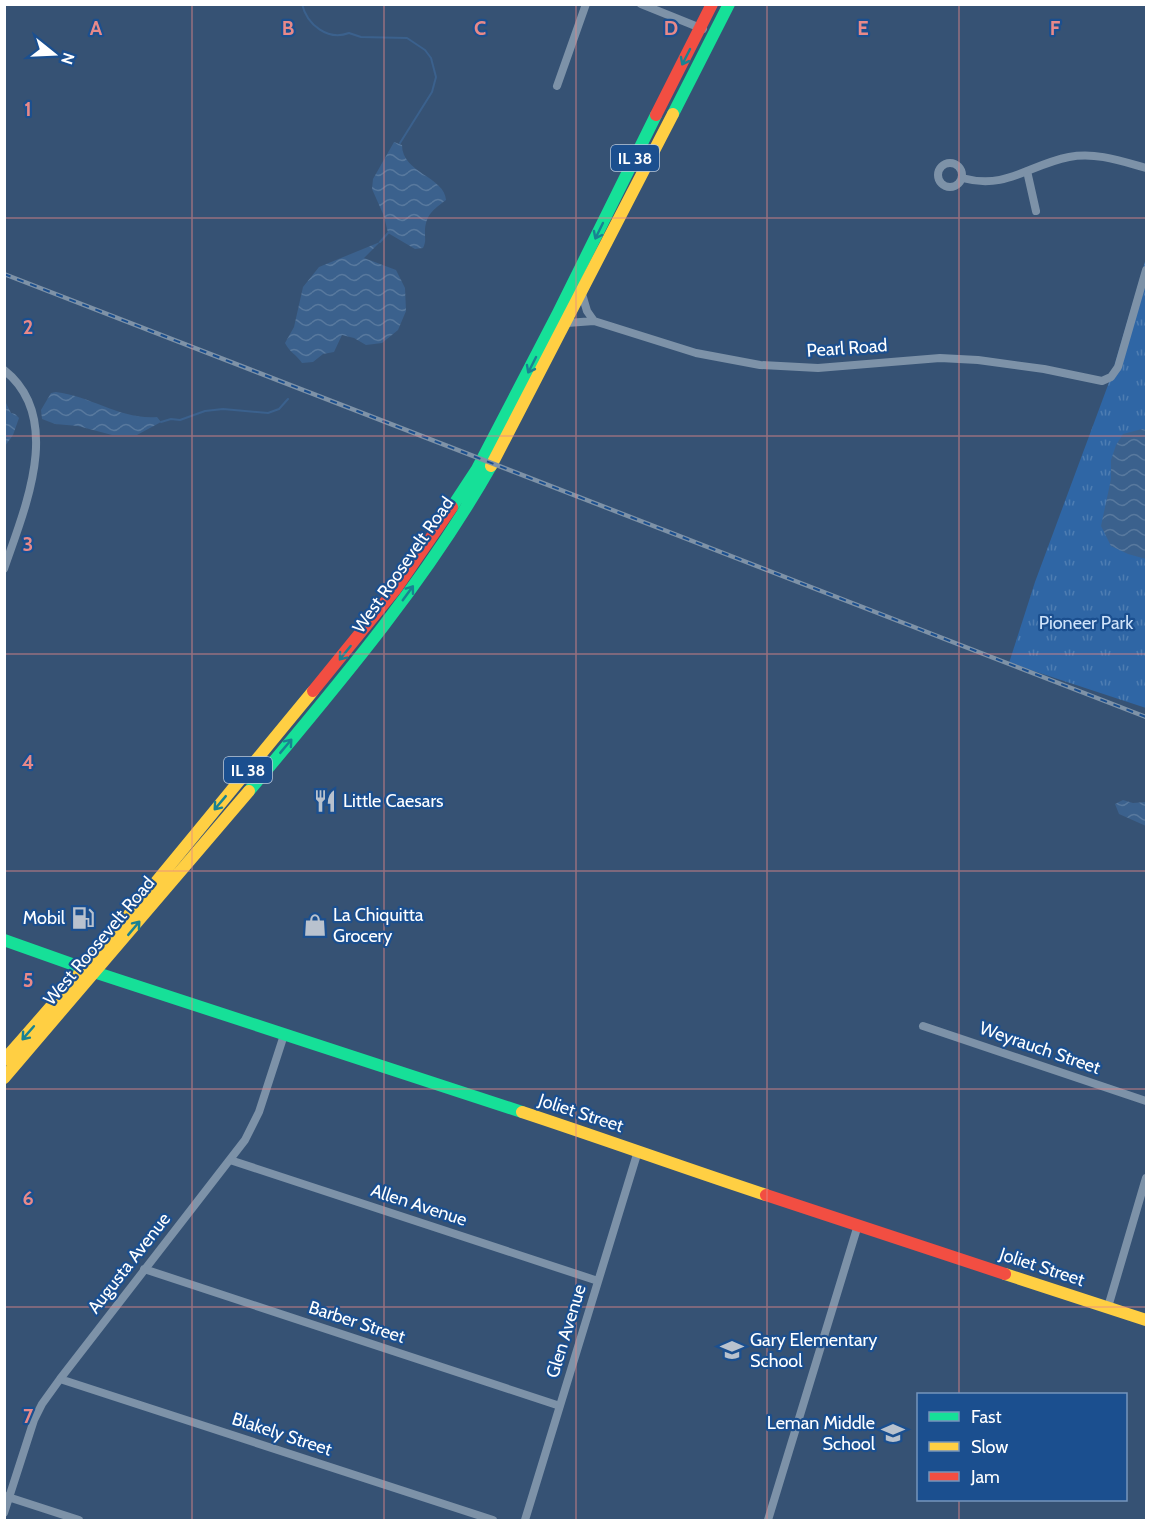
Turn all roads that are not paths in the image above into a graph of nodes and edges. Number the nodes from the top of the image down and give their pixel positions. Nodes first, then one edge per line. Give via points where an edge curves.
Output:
1 (586, 4) edge
2 (641, 4) edge
3 (712, 4) edge
4 (729, 4) edge
5 (700, 28) junction
6 (714, 34) junction
7 (557, 86) dead end
8 (1146, 168) edge
9 (1027, 171) junction
10 (962, 178) dead end
11 (1036, 211) dead end
12 (1146, 270) edge
13 (582, 294) junction
14 (594, 321) junction
15 (567, 323) junction
16 (4, 370) edge
17 (4, 569) edge
18 (4, 940) edge
19 (91, 971) junction
20 (923, 1026) dead end
21 (284, 1035) junction
22 (4, 1060) edge
23 (4, 1078) edge
24 (1146, 1101) edge
25 (638, 1151) junction
26 (230, 1160) junction
27 (1146, 1178) edge
28 (858, 1226) junction
29 (144, 1269) junction
30 (598, 1281) junction
31 (1108, 1308) junction
32 (1146, 1320) edge
33 (60, 1379) junction
34 (560, 1406) junction
35 (7, 1497) edge
36 (4, 1513) edge
37 (79, 1521) edge
38 (493, 1521) edge
39 (525, 1521) edge
40 (768, 1521) edge

1 - 7 street
2 - 5 street
3 - 5 main road, West Roosevelt Road / IL 38
4 - 6 main road, West Roosevelt Road / IL 38
5 - 6 street
5 -> 19 main road, West Roosevelt Road / IL 38 via 471,478 375,616 129,912
6 - 13 main road, West Roosevelt Road / IL 38
8 - 9 street via 1082,155
9 - 10 street via 997,181
9 - 11 street
12 - 14 street, Pearl Road via 1118,367 1106,380 1097,382 1018,365 940,358 854,367 760,366 696,353
13 - 14 street
13 - 15 main road, West Roosevelt Road / IL 38
14 - 15 street, Pearl Road
19 -> 15 main road, West Roosevelt Road / IL 38 via 346,675 406,596 487,475
16 - 17 street via 23,388 33,418 36,453 32,485
18 - 19 main road, Joliet Street
19 - 21 main road, Joliet Street
19 -> 22 main road, West Roosevelt Road / IL 38
19 - 23 main road, West Roosevelt Road / IL 38
20 - 24 street, Weyrauch Street
21 - 25 main road, Joliet Street
21 - 26 street, Augusta Avenue via 255,1120
25 - 28 main road, Joliet Street
25 - 30 street, Glen Avenue
26 - 29 street, Augusta Avenue
26 - 30 street, Allen Avenue
27 - 31 street
28 - 31 main road, Joliet Street
28 - 40 street
29 - 33 street, Augusta Avenue
29 - 34 street, Barber Street
30 - 34 street, Glen Avenue
31 - 32 main road, Joliet Street
33 - 35 street, Augusta Avenue via 34,1420
33 - 38 street, Blakely Street
34 - 39 street, Glen Avenue
35 - 36 street, Augusta Avenue
35 - 37 street

